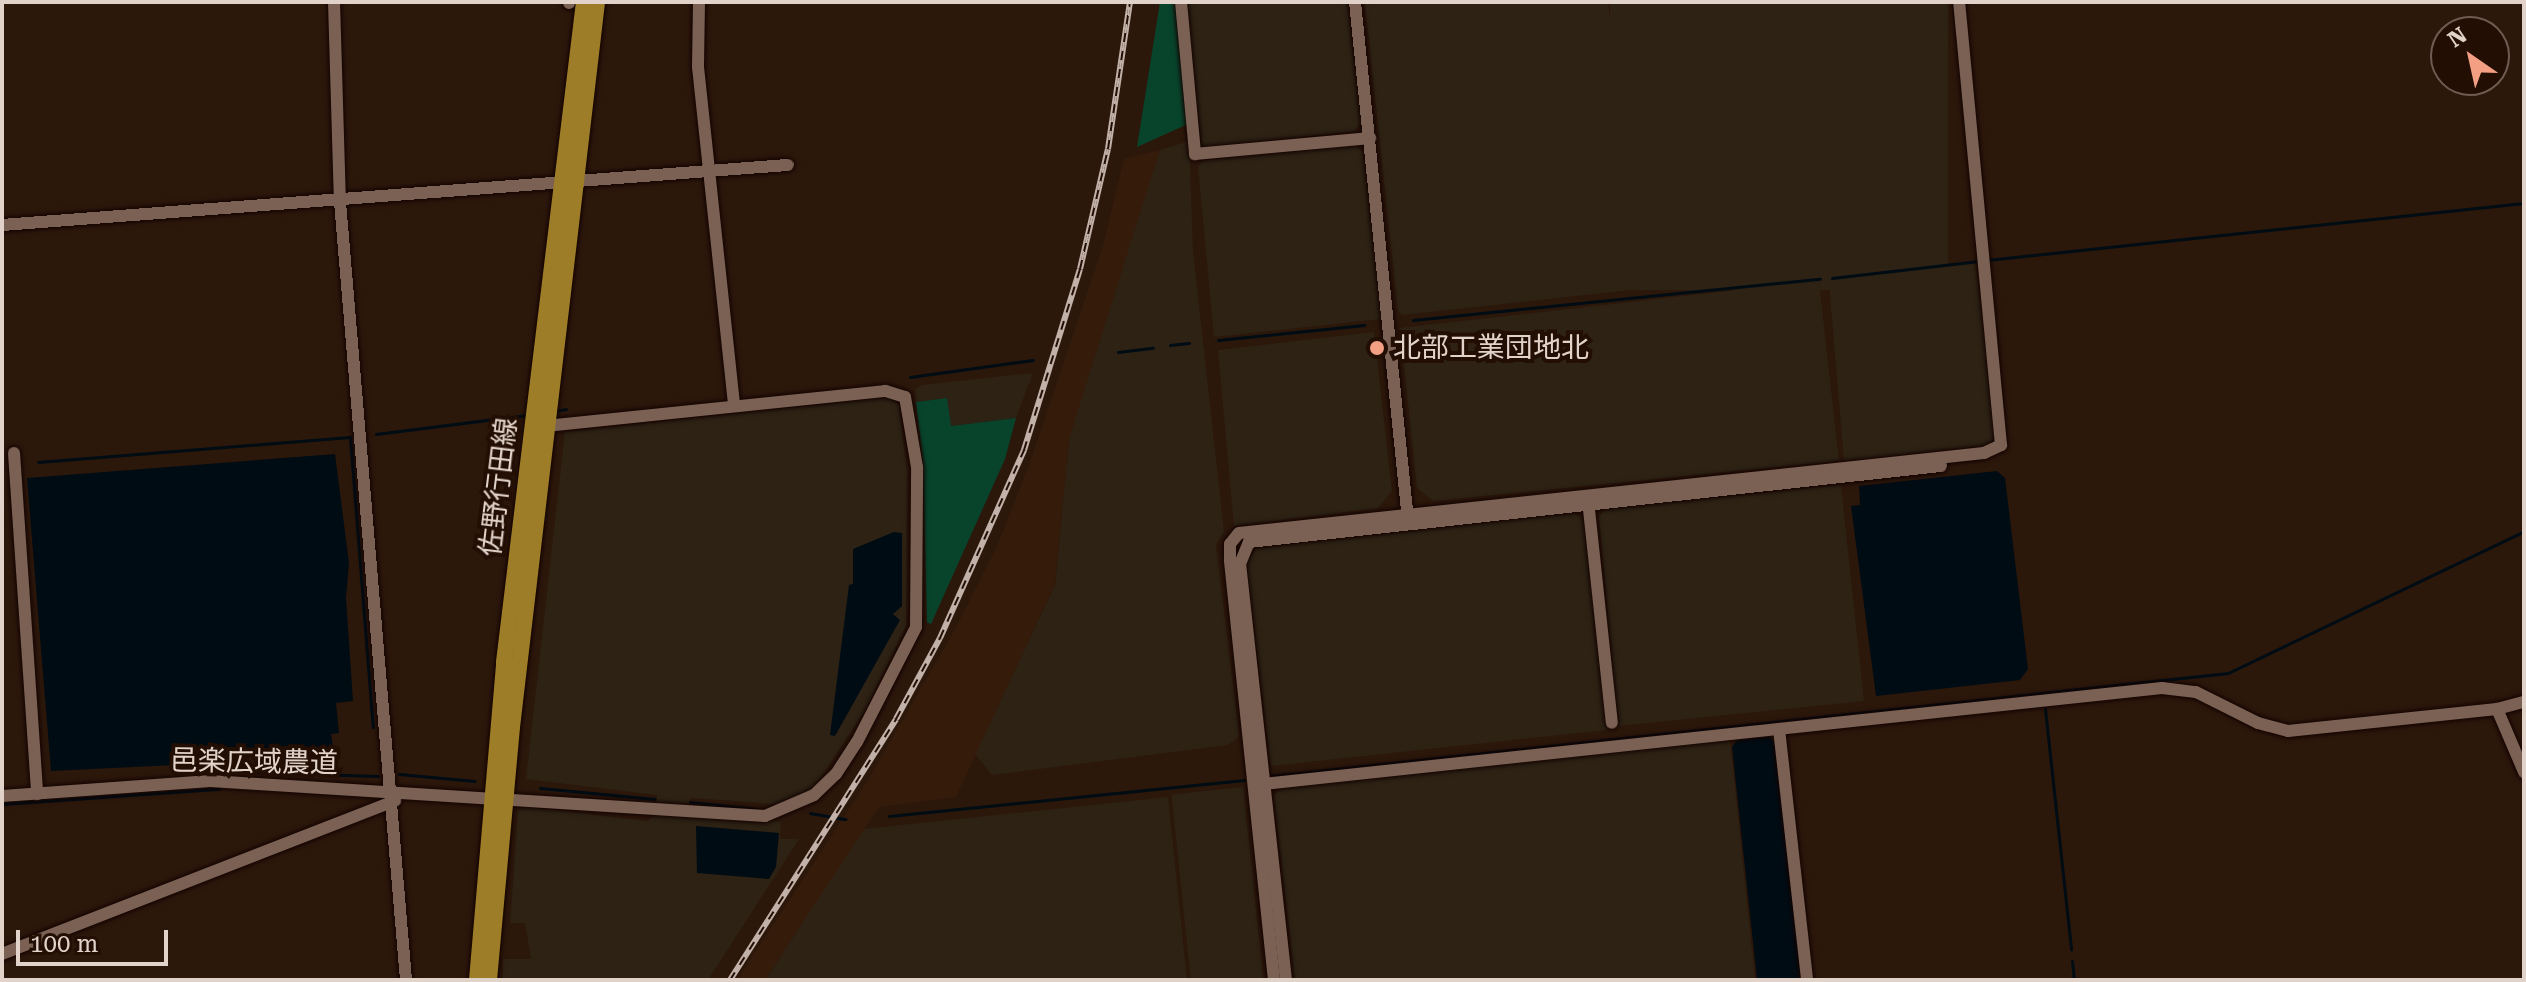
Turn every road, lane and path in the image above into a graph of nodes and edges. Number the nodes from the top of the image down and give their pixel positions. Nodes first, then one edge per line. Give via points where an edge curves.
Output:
1 (334, 2) edge
2 (584, 2) edge
3 (597, 2) edge
4 (699, 2) edge
5 (1181, 2) edge
6 (1355, 2) edge
7 (1959, 2) edge
8 (1370, 138) junction
9 (788, 165) dead end
10 (710, 168) junction
11 (569, 181) junction
12 (340, 202) junction
13 (2, 225) edge
14 (734, 404) junction
15 (547, 426) junction
16 (14, 453) dead end
17 (1588, 499) junction
18 (1407, 518) junction
19 (2524, 702) edge
20 (2497, 709) junction
21 (1612, 723) dead end
22 (1779, 729) junction
23 (2524, 772) edge
24 (1260, 785) junction
25 (37, 794) junction
26 (2, 796) edge
27 (394, 796) junction
28 (499, 797) junction
29 (486, 924) junction
30 (2, 954) edge
31 (406, 980) edge
32 (477, 980) edge
33 (489, 980) edge
34 (1274, 980) edge
35 (1286, 980) edge
36 (1807, 980) edge

1 - 12 street
2 - 11 main road, 佐野行田線
3 - 11 main road, 佐野行田線
4 - 10 street via 698,67
5 - 8 street via 1195,154
6 - 8 street
7 - 17 street via 2001,445 1990,452
8 - 18 street
9 - 10 street
10 - 11 street
10 - 14 street
11 - 12 street
11 - 15 main road, 佐野行田線
11 - 28 main road, 佐野行田線
12 - 13 street
12 - 27 street
14 - 15 street, 邑楽広域農道
14 - 28 street, 邑楽広域農道 via 894,390 908,402 917,467 918,617 864,730 824,787 786,811 765,816
15 - 28 main road, 佐野行田線
16 - 25 street
17 - 18 street
17 - 21 street
18 - 24 street via 1245,531 1230,544
19 - 20 street
20 - 22 street via 2288,731 2196,692 2173,688
20 - 23 street
22 - 24 street
22 - 36 street
24 - 34 street
24 - 35 street
25 - 26 street, 邑楽広域農道
25 - 27 street, 邑楽広域農道 via 210,781
27 - 28 street, 邑楽広域農道
27 - 30 street
27 - 31 street
28 - 29 main road, 佐野行田線
29 - 32 main road, 佐野行田線
29 - 33 main road, 佐野行田線

